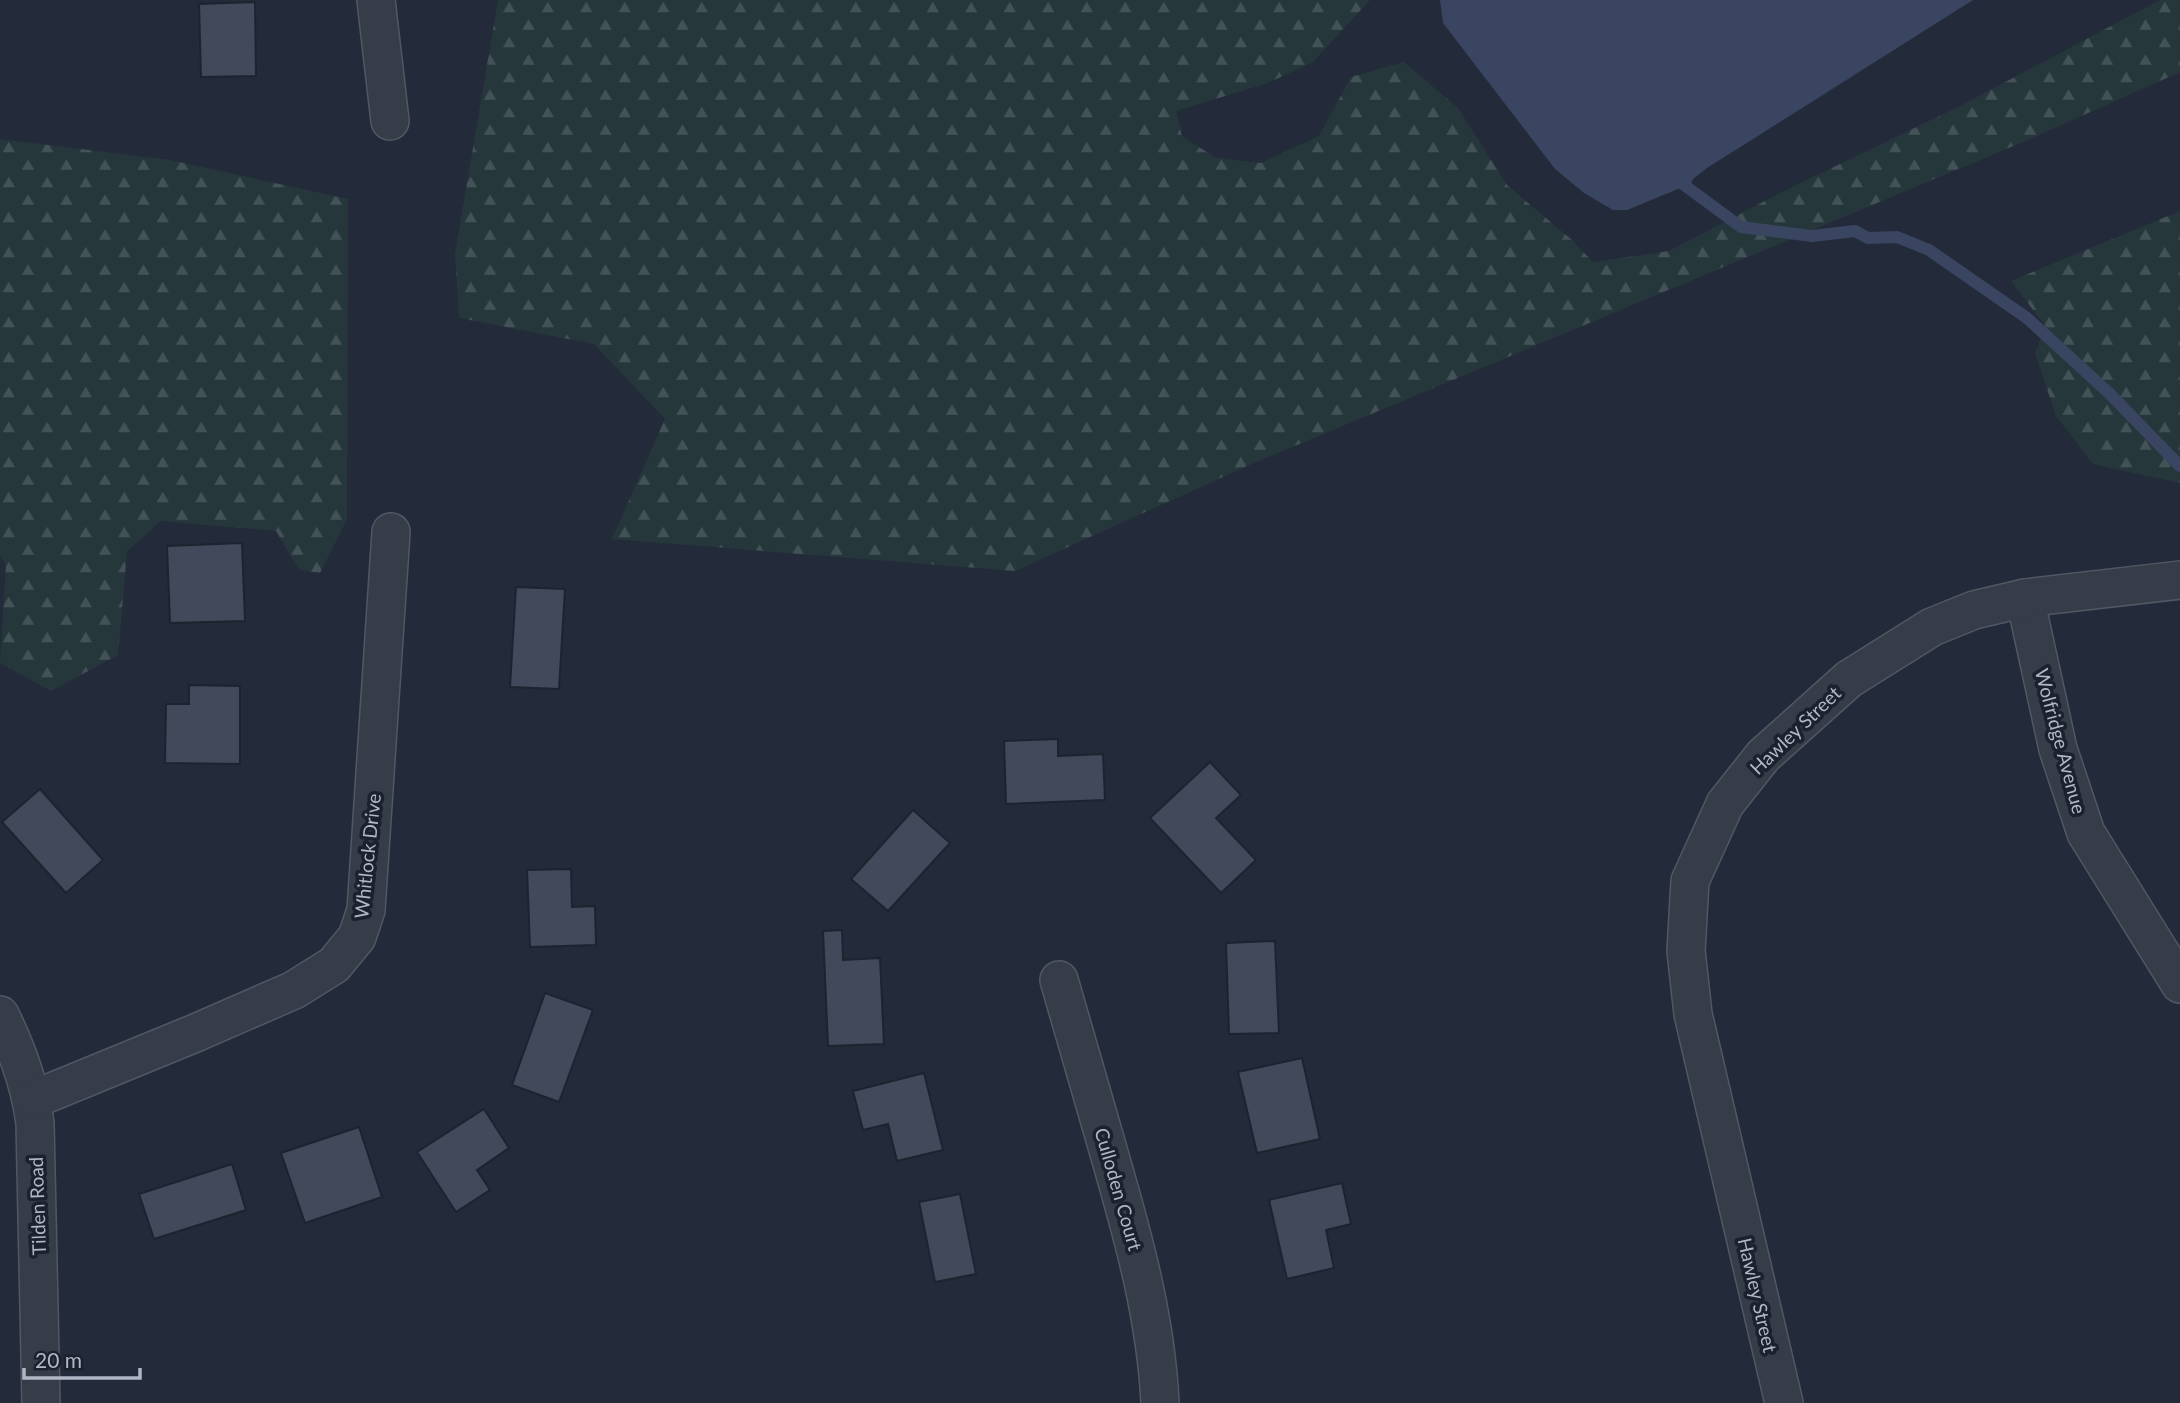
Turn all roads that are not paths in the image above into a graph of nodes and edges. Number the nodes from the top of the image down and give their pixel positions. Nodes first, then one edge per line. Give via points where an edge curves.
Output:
1 (376, 0) edge
2 (390, 121) dead end
3 (391, 533) dead end
4 (2180, 580) edge
5 (2025, 598) junction
6 (1059, 980) dead end
7 (2180, 984) edge
8 (0, 1015) edge
9 (32, 1100) junction
10 (41, 1403) edge
11 (1160, 1403) edge
12 (1784, 1403) edge

1 - 2 street
3 - 9 street, Whitlock Drive via 366,910 357,937 334,965 293,990
4 - 5 street, Hawley Street
5 - 7 street, Wolfridge Avenue via 2059,749 2086,832
5 - 12 street, Hawley Street via 1974,610 1932,627 1849,679 1763,756 1725,804 1690,881 1686,951 1693,1014
6 - 11 street, Culloden Court via 1133,1235 1146,1290
8 - 9 street, Tilden Road
9 - 10 street, Tilden Road

